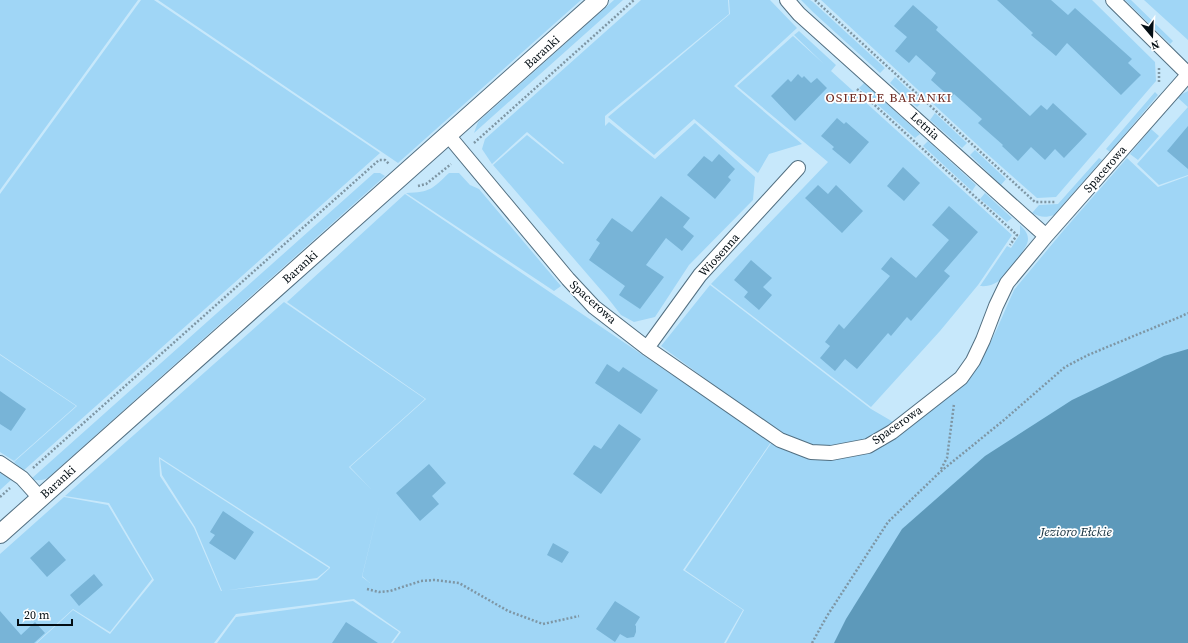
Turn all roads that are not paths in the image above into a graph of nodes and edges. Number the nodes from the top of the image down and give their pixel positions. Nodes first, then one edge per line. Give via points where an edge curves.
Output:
1 (599, 0) edge
2 (787, 0) edge
3 (1113, 0) edge
4 (1188, 75) edge
5 (448, 135) junction
6 (798, 168) dead end
7 (1046, 236) junction
8 (647, 348) junction
9 (0, 463) edge
10 (40, 498) junction
11 (0, 534) edge

1 - 5 street, Baranki
2 - 7 street, Letnia via 799,14
3 - 4 street
4 - 7 street, Spacerowa
5 - 8 street, Spacerowa via 594,307
5 - 10 street, Baranki
6 - 8 street, Wiosenna via 700,275
7 - 8 street, Spacerowa via 1007,283 984,340 961,378 892,432 868,446 831,452 811,452 780,440
9 - 10 street via 22,478
10 - 11 street, Baranki

